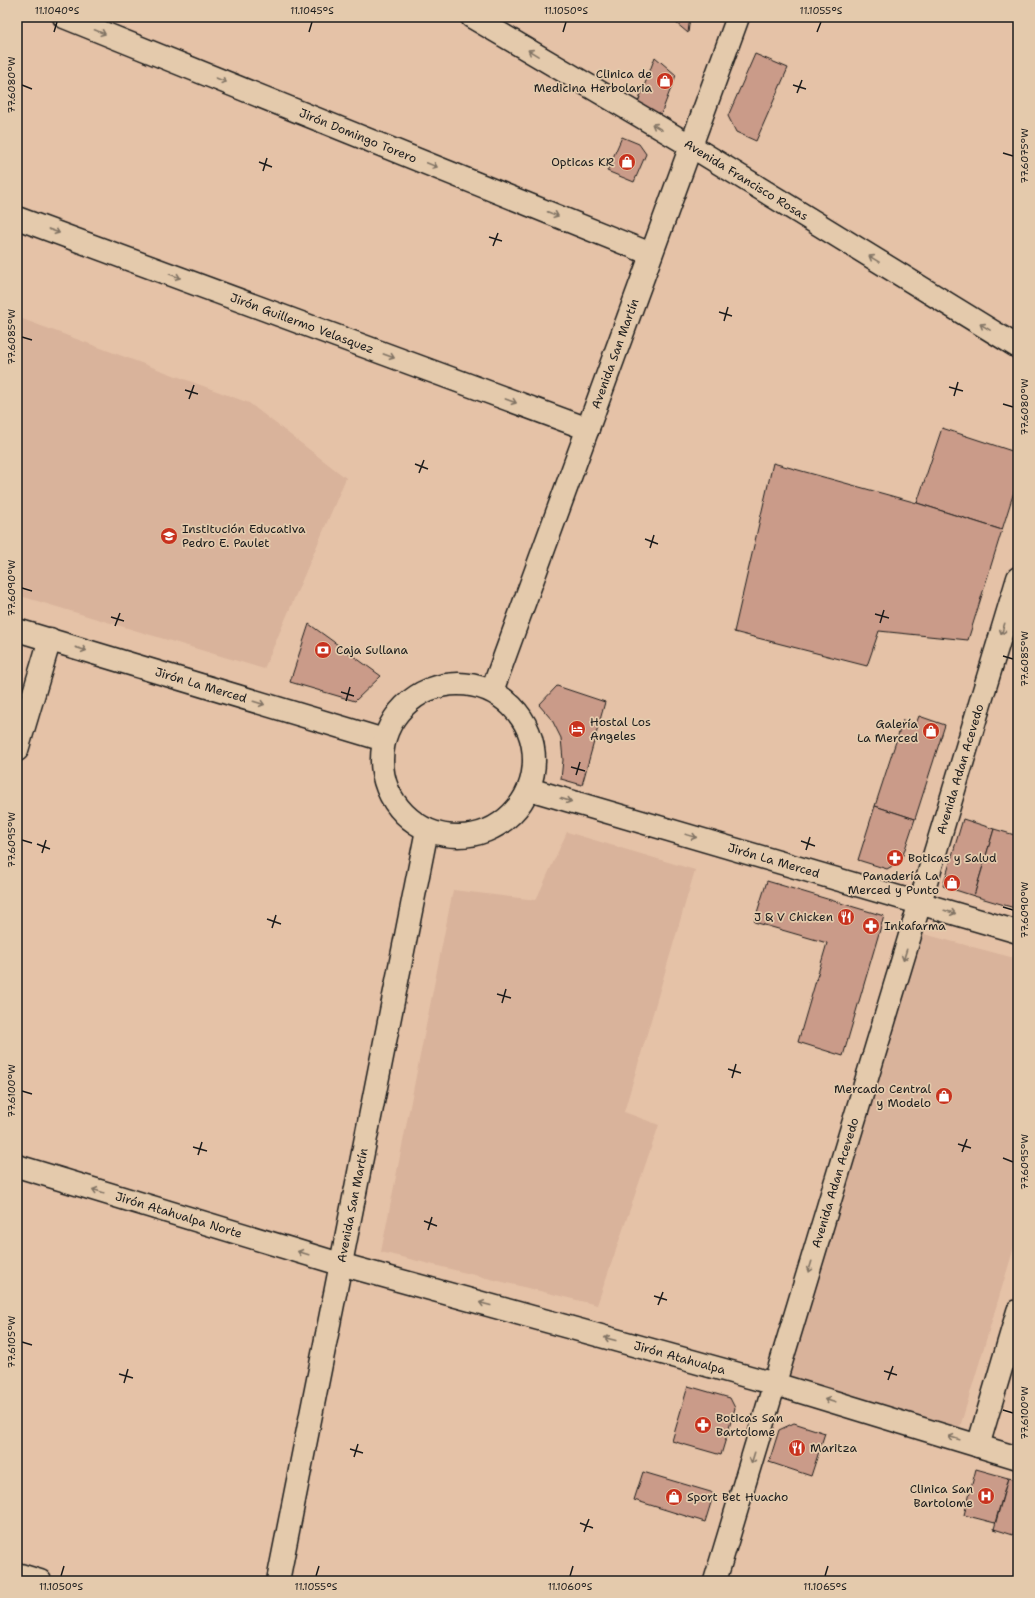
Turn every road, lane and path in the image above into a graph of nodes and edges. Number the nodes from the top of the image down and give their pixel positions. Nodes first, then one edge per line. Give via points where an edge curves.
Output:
1 (64, 17) edge
2 (472, 17) edge
3 (738, 17) edge
4 (691, 146) junction
5 (17, 218) edge
6 (651, 254) junction
7 (1018, 347) edge
8 (588, 429) junction
9 (1018, 578) edge
10 (17, 630) edge
11 (50, 639) junction
12 (492, 691) junction
13 (384, 740) junction
14 (17, 750) edge
15 (529, 789) junction
16 (427, 830) junction
17 (920, 904) junction
18 (1018, 932) edge
19 (17, 1166) edge
20 (340, 1264) junction
21 (1018, 1311) edge
22 (775, 1384) junction
23 (978, 1446) junction
24 (1018, 1458) edge
25 (17, 1574) edge
26 (40, 1581) edge
27 (278, 1581) edge
28 (715, 1581) edge

1 -> 6 street, Jirón Domingo Torero
4 -> 2 street, Avenida Francisco Rosas
3 - 4 street, Avenida San Martín
4 - 6 street, Avenida San Martín
7 -> 4 street, Avenida Francisco Rosas
5 -> 8 street, Jirón Guillermo Velasquez
6 - 8 street, Avenida San Martín
8 - 12 street, Avenida San Martín
9 -> 17 street, Avenida Adan Acevedo
10 - 11 street, Jirón La Merced
11 -> 13 street, Jirón La Merced
11 - 14 street
12 - 13 street via 470,684 448,684 426,690 408,702 393,720
12 - 15 street via 510,704 524,722 533,744 534,766
13 - 16 street via 381,762 385,784 394,803 409,819
15 - 16 street via 516,810 502,822 475,835 451,836
15 -> 17 street, Jirón La Merced
16 - 20 street, Avenida San Martín
17 -> 18 street, Jirón La Merced
17 -> 22 street, Avenida Adan Acevedo
20 -> 19 street, Jirón Atahualpa Norte
22 -> 20 street, Jirón Atahualpa
20 - 27 street, Avenida San Martín
21 - 23 street
23 -> 22 street, Jirón Atahualpa
22 -> 28 street, Avenida Adan Acevedo
23 - 24 street, Jirón Atahualpa
25 - 26 street

